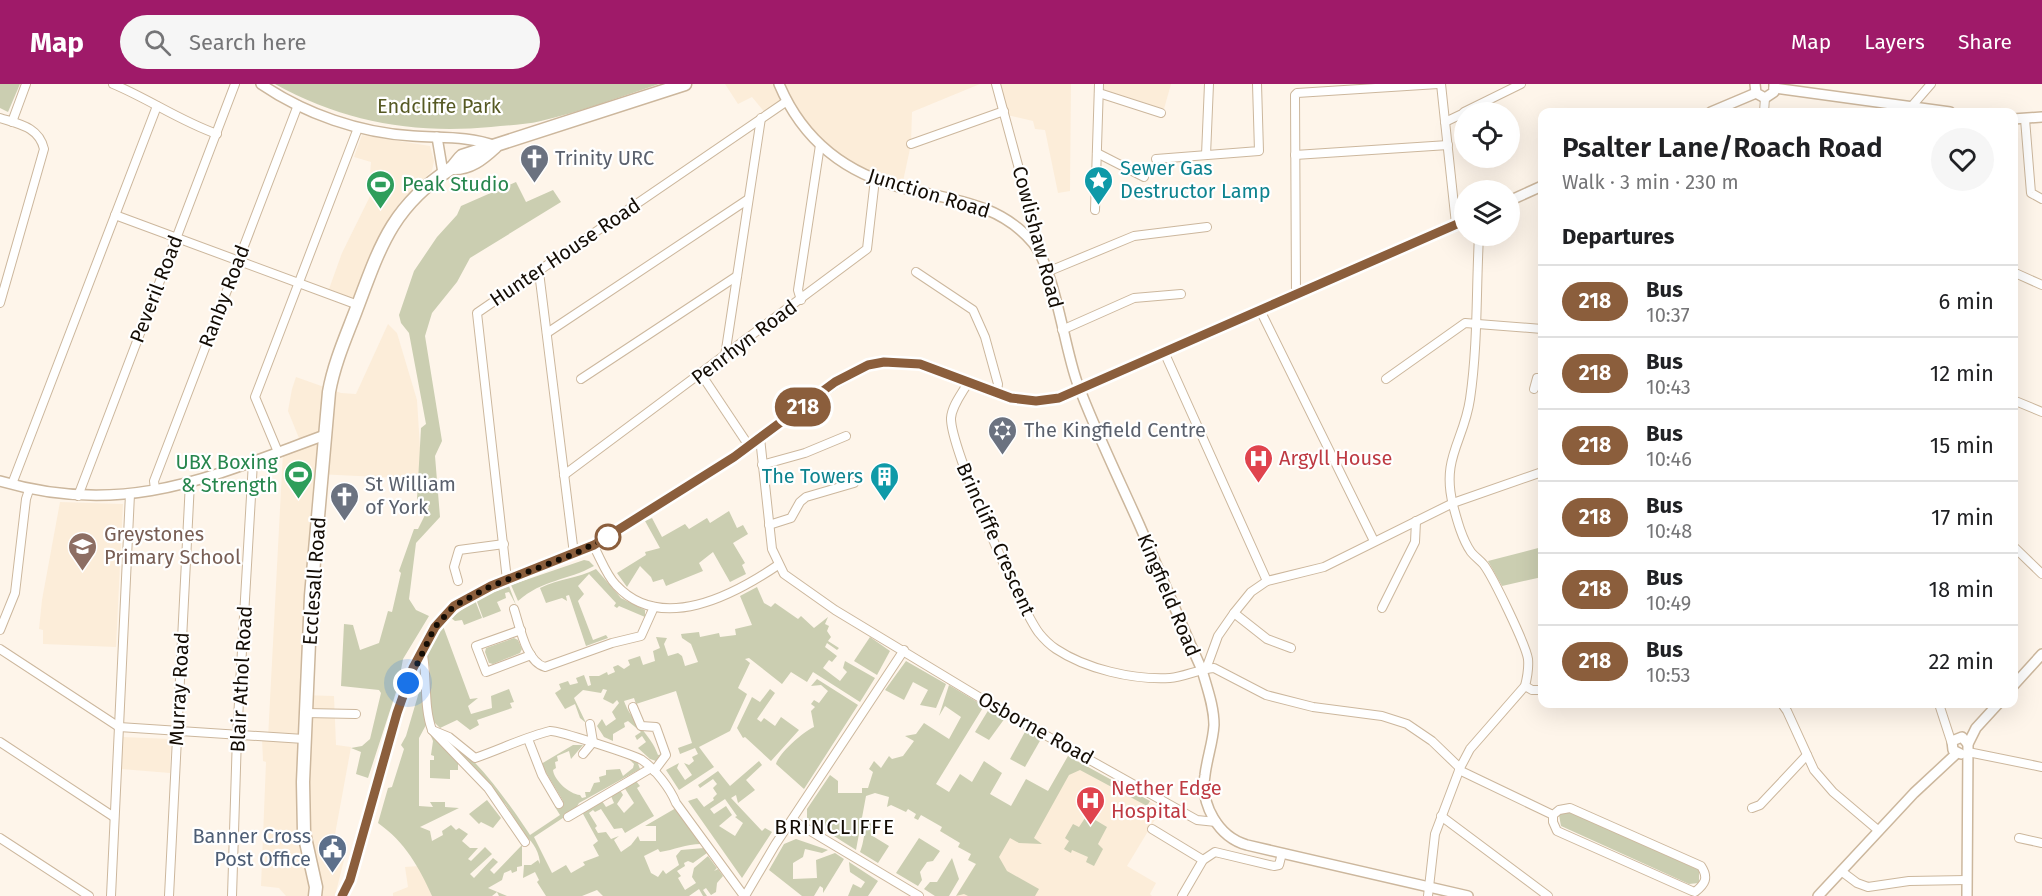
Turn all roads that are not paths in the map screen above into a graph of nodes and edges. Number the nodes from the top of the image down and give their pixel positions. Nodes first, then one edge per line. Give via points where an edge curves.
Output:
1 (26, 84) edge
2 (113, 84) edge
3 (235, 84) edge
4 (261, 84) edge
5 (685, 84) edge
6 (779, 84) edge
7 (996, 84) edge
8 (1099, 84) edge
9 (1209, 84) edge
10 (1257, 84) edge
11 (1440, 84) edge
12 (1521, 84) edge
13 (1931, 84) edge
14 (1774, 86) edge
15 (1351, 87) edge
16 (1755, 89) edge
17 (1099, 93) junction
18 (787, 100) junction
19 (1484, 102) edge
20 (298, 105) junction
21 (157, 106) junction
22 (1911, 107) junction
23 (1719, 108) edge
24 (1762, 108) edge
25 (1884, 108) edge
26 (1919, 108) edge
27 (1004, 111) junction
28 (1161, 113) dead end
29 (0, 117) edge
30 (1454, 117) edge
31 (2042, 117) edge
32 (761, 118) junction
33 (2018, 119) edge
34 (2025, 119) junction
35 (12, 122) junction
36 (1444, 122) junction
37 (358, 128) junction
38 (217, 134) junction
39 (437, 137) junction
40 (911, 144) dead end
41 (820, 145) junction
42 (1448, 145) junction
43 (496, 146) junction
44 (1097, 153) junction
45 (1206, 155) junction
46 (1294, 156) junction
47 (1155, 159) dead end
48 (448, 170) junction
49 (1144, 177) dead end
50 (875, 180) junction
51 (1454, 184) edge
52 (1538, 188) edge
53 (1520, 196) edge
54 (2042, 199) edge
55 (747, 200) junction
56 (1095, 210) dead end
57 (115, 215) junction
58 (1454, 225) edge
59 (1207, 227) dead end
60 (176, 237) junction
61 (1036, 246) junction
62 (1479, 246) edge
63 (238, 260) junction
64 (538, 272) junction
65 (916, 272) dead end
66 (1047, 272) junction
67 (2018, 274) edge
68 (737, 276) junction
69 (299, 283) junction
70 (2042, 285) edge
71 (1180, 294) dead end
72 (1296, 294) junction
73 (801, 300) junction
74 (0, 303) edge
75 (358, 304) junction
76 (1260, 310) junction
77 (1477, 324) junction
78 (1538, 329) edge
79 (1062, 330) junction
80 (547, 333) junction
81 (1165, 354) junction
82 (725, 356) junction
83 (701, 374) junction
84 (1386, 378) dead end
85 (1538, 378) edge
86 (581, 379) dead end
87 (969, 381) junction
88 (1534, 389) dead end
89 (1080, 390) junction
90 (997, 392) junction
91 (2018, 402) edge
92 (2042, 412) edge
93 (325, 435) junction
94 (846, 436) dead end
95 (760, 438) junction
96 (749, 446) junction
97 (278, 452) junction
98 (253, 462) junction
99 (762, 465) junction
100 (1538, 473) edge
101 (564, 475) junction
102 (0, 481) edge
103 (190, 482) junction
104 (854, 483) dead end
105 (12, 484) junction
106 (155, 489) junction
107 (30, 490) junction
108 (130, 494) junction
109 (78, 496) junction
110 (1453, 503) junction
111 (1416, 521) junction
112 (769, 525) junction
113 (1374, 541) junction
114 (504, 544) junction
115 (594, 545) junction
116 (2018, 551) edge
117 (574, 554) junction
118 (778, 565) junction
119 (2042, 574) edge
120 (507, 580) junction
121 (458, 581) dead end
122 (1267, 581) junction
123 (654, 607) junction
124 (1382, 608) dead end
125 (514, 609) dead end
126 (1234, 613) junction
127 (0, 630) edge
128 (521, 630) junction
129 (1291, 648) dead end
130 (0, 649) edge
131 (422, 650) junction
132 (904, 650) junction
133 (2042, 654) edge
134 (531, 655) junction
135 (1204, 669) junction
136 (2018, 680) edge
137 (1525, 686) junction
138 (1538, 690) edge
139 (633, 707) dead end
140 (1785, 708) edge
141 (1941, 708) edge
142 (1994, 708) edge
143 (306, 713) junction
144 (356, 714) dead end
145 (590, 724) dead end
146 (118, 727) junction
147 (432, 730) junction
148 (177, 731) junction
149 (237, 736) junction
150 (304, 738) junction
151 (528, 739) junction
152 (0, 742) edge
153 (593, 742) junction
154 (1961, 746) junction
155 (583, 754) dead end
156 (1807, 755) junction
157 (2042, 767) edge
158 (653, 769) junction
159 (1459, 769) junction
160 (559, 804) dead end
161 (1752, 808) dead end
162 (1553, 815) junction
163 (1441, 816) junction
164 (568, 817) dead end
165 (114, 818) junction
166 (792, 820) junction
167 (1216, 822) junction
168 (1152, 829) dead end
169 (1879, 831) junction
170 (0, 838) edge
171 (2019, 838) dead end
172 (525, 842) dead end
173 (2042, 843) edge
174 (1282, 853) junction
175 (1203, 860) junction
176 (1843, 868) junction
177 (1967, 880) junction
178 (1429, 891) edge
179 (318, 893) edge
180 (345, 893) edge
181 (1696, 894) edge
182 (89, 896) edge
183 (111, 896) edge
184 (169, 896) edge
185 (232, 896) edge
186 (744, 896) edge
187 (919, 896) edge
188 (1182, 896) edge
189 (1468, 896) edge
190 (1548, 896) edge
191 (1818, 896) edge
192 (1967, 896) edge

1 - 35 street
2 - 21 street
3 - 38 street, Peveril Road
4 - 20 street
5 - 43 main road, Ecclesall Road
6 - 18 street, Junction Road
7 - 27 street, Cowlishaw Road
8 - 17 street
9 - 45 street
10 - 45 street via 1259,151
11 - 15 street
11 - 36 street
12 - 19 street
13 - 22 street
14 - 16 street via 1771,95
14 - 25 street
15 - 46 street via 1297,93
16 - 23 street
16 - 24 street
17 - 28 street
17 - 44 street
18 - 32 street, Hunter House Road
18 - 41 street, Junction Road via 797,119
20 - 37 street
20 - 63 street, Ranby Road
21 - 38 street
21 - 57 street
22 - 25 street
22 - 26 street
27 - 40 street
27 - 61 street, Cowlishaw Road via 1034,222
29 - 35 street
30 - 36 street
31 - 34 street
32 - 55 street
32 - 64 street, Hunter House Road
33 - 34 street
34 - 54 street via 2031,193
35 - 74 street via 37,133 44,149
36 - 42 street
37 - 39 street
37 - 69 street
38 - 60 street, Peveril Road
39 - 43 street via 479,140
39 - 48 street
41 - 50 street, Junction Road via 850,168
41 - 73 street via 798,290
42 - 46 street
42 - 51 street
43 - 48 main road, Ecclesall Road via 462,156
44 - 49 street
44 - 56 street
45 - 47 street
46 - 72 street
48 - 75 main road, Ecclesall Road via 414,196 393,223
50 - 61 street, Junction Road via 987,208 1013,224
50 - 73 street, Penrhyn Road via 869,246
52 - 53 street
55 - 68 street
55 - 80 street
57 - 60 street
57 - 105 street
58 - 72 street
59 - 66 street via 1134,236
60 - 63 street
60 - 109 street, Peveril Road
61 - 66 street, Cowlishaw Road
62 - 77 street
63 - 69 street
63 - 106 street, Ranby Road via 154,481
64 - 80 street
64 - 114 street, Hunter House Road via 476,315
65 - 90 street via 973,310 985,337
66 - 79 street, Cowlishaw Road
67 - 70 street
68 - 82 street
68 - 86 street
69 - 75 street
69 - 97 street via 255,397
71 - 79 street via 1134,298
72 - 76 street
73 - 82 street, Penrhyn Road
75 - 93 main road, Ecclesall Road via 331,379
76 - 81 street
76 - 113 street
77 - 78 street
77 - 84 street via 1465,323
77 - 110 street via 1470,402 1449,469
79 - 89 street, Cowlishaw Road
80 - 101 street
81 - 89 street
81 - 122 street
82 - 83 street, Penrhyn Road
83 - 96 street
83 - 101 street, Penrhyn Road
85 - 88 street
87 - 90 street
87 - 95 street via 920,364 868,365 835,382
87 - 135 street, Brincliffe Crescent via 951,418 960,457 1039,633 1056,649 1091,666 1136,676 1172,678
89 - 90 street via 1043,401
89 - 135 street, Kingfield Road
91 - 92 street
93 - 97 street
93 - 143 main road, Ecclesall Road
94 - 99 street
95 - 96 street
95 - 99 street, Osborne Road
96 - 115 street
97 - 98 street
98 - 103 street
98 - 149 street, Blair Athol Road
99 - 112 street, Osborne Road
100 - 110 street
101 - 117 street
102 - 105 street
103 - 106 street
103 - 148 street, Murray Road
104 - 112 street via 806,497 791,518
105 - 107 street
106 - 108 street
107 - 109 street
107 - 127 street via 15,593
108 - 109 street
108 - 146 street
110 - 111 street
110 - 137 street via 1470,551 1485,566 1526,647
111 - 113 street
111 - 124 street via 1415,542
112 - 118 street, Osborne Road
113 - 122 street via 1324,567
114 - 120 street, Hunter House Road
114 - 121 street via 459,549 454,567
115 - 117 street
115 - 123 street via 614,584 633,599
116 - 119 street
117 - 120 street
118 - 123 street via 715,600 681,607
118 - 132 street, Osborne Road via 802,589
120 - 131 street via 454,606 435,627
122 - 126 street via 1251,592
123 - 134 street via 645,630 633,639 545,667 538,665
125 - 128 street
126 - 129 street via 1267,639
126 - 135 street via 1218,636
128 - 134 street
128 - 134 street via 476,646 486,672
130 - 146 street
131 - 147 street
131 - 180 street via 397,713
132 - 166 street
132 - 167 street, Osborne Road via 997,708 1197,820
133 - 136 street
135 - 159 street, Kingfield Road via 1214,668 1266,695 1287,701 1382,716 1407,724 1432,741
135 - 167 street via 1214,721 1204,786
137 - 138 street
137 - 159 street via 1470,749
139 - 158 street via 641,726 656,727 666,755
140 - 156 street
141 - 154 street
142 - 154 street
143 - 144 street
143 - 150 main road, Ecclesall Road
145 - 153 street
146 - 148 street
146 - 165 street
147 - 151 street via 449,737 475,758
147 - 172 street via 488,788
148 - 149 street
148 - 184 street, Murray Road
149 - 150 street
149 - 185 street, Blair Athol Road
150 - 179 main road, Ecclesall Road via 303,819
151 - 153 street via 552,731
151 - 160 street
152 - 165 street
153 - 155 street
153 - 158 street via 633,755
154 - 157 street
154 - 169 street
154 - 177 street via 1968,774
156 - 161 street via 1760,805
156 - 169 street via 1833,792
158 - 164 street
158 - 186 street
159 - 162 street, Kingfield Road
159 - 163 street
162 - 181 street via 1557,831
162 - 181 street via 1570,808 1701,866 1706,881
163 - 178 street via 1435,834
163 - 190 street
165 - 183 street
166 - 186 street
166 - 187 street
167 - 174 street, Osborne Road via 1238,842
168 - 175 street
169 - 176 street
170 - 182 street
171 - 173 street
174 - 175 street via 1279,865 1274,866 1218,852
174 - 178 street, Osborne Road
175 - 188 street
176 - 177 street via 1857,883 1874,887 1909,880
176 - 191 street
177 - 192 street
178 - 189 street, Osborne Road

